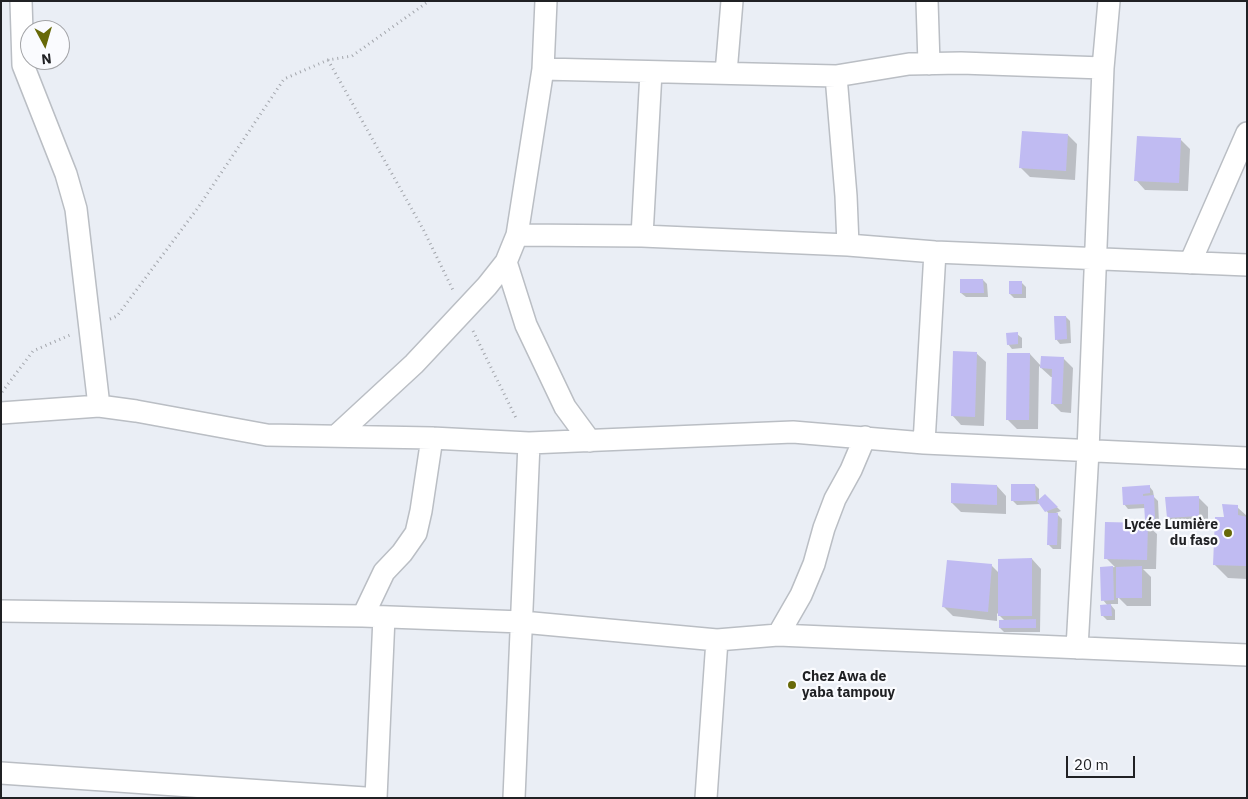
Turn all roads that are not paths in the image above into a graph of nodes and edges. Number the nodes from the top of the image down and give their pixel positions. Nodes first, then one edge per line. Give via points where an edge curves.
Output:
1 (21, 1) edge
2 (546, 1) edge
3 (732, 1) edge
4 (927, 1) edge
5 (1109, 1) edge
6 (929, 64) junction
7 (1103, 68) junction
8 (543, 69) junction
9 (650, 72) junction
10 (726, 74) junction
11 (836, 76) junction
12 (1247, 133) edge
13 (517, 235) junction
14 (642, 236) junction
15 (848, 246) junction
16 (935, 252) junction
17 (1094, 259) junction
18 (506, 262) junction
19 (1190, 263) junction
20 (1247, 265) edge
21 (98, 406) junction
22 (1, 413) edge
23 (336, 436) junction
24 (865, 437) junction
25 (432, 438) junction
26 (590, 441) junction
27 (529, 443) junction
28 (924, 443) junction
29 (1088, 451) junction
30 (1247, 458) edge
31 (1, 611) edge
32 (373, 617) junction
33 (522, 622) junction
34 (778, 635) junction
35 (717, 640) junction
36 (1077, 648) junction
37 (1247, 655) edge
38 (1, 773) edge
39 (365, 798) edge
40 (376, 798) edge
41 (514, 798) edge
42 (706, 798) edge

1 - 21 street via 23,65 66,174 76,209
2 - 8 street
3 - 10 street
4 - 6 street
5 - 7 street
6 - 7 street
6 - 11 street via 909,64
7 - 17 street
8 - 9 street
8 - 13 street
9 - 10 street
9 - 14 street
10 - 11 street
11 - 15 street
12 - 19 street
13 - 14 street
13 - 18 street
14 - 15 street
15 - 16 street
16 - 17 street
16 - 28 street
17 - 19 street
17 - 29 street
18 - 23 street via 414,364
18 - 26 street via 526,325 565,407
19 - 20 street
21 - 22 street
21 - 23 street via 267,434
23 - 25 street
24 - 26 street via 794,432
24 - 28 street
24 - 34 street via 835,499 801,595
25 - 27 street
25 - 32 street via 416,533 384,572
26 - 27 street
27 - 33 street
28 - 29 street
29 - 30 street
29 - 36 street
31 - 32 street
32 - 33 street
32 - 40 street
33 - 35 street
33 - 41 street
34 - 35 street
34 - 36 street
35 - 42 street
36 - 37 street
38 - 39 street

